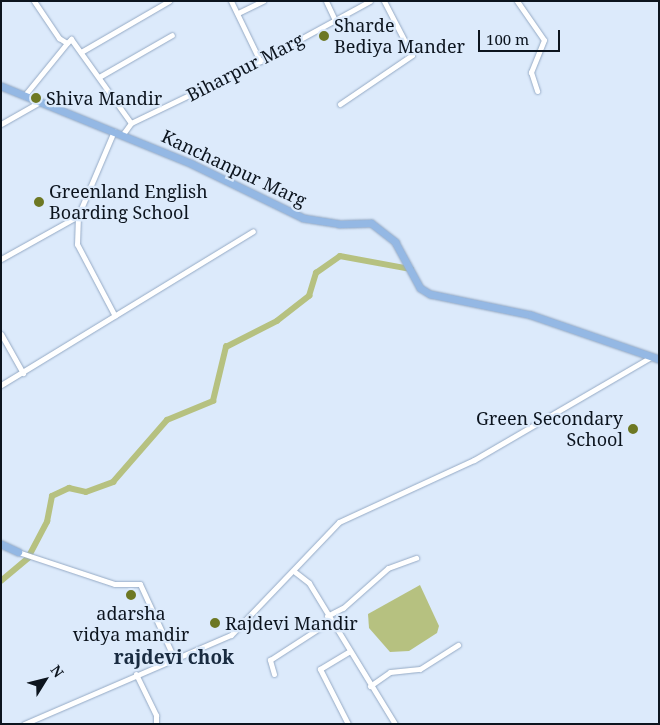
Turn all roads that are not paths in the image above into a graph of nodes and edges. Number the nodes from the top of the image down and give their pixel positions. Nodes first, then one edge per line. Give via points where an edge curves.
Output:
1 (34, 1) edge
2 (169, 1) edge
3 (230, 1) edge
4 (263, 1) edge
5 (326, 1) edge
6 (370, 1) edge
7 (384, 1) edge
8 (516, 1) edge
9 (238, 13) junction
10 (335, 20) junction
11 (172, 35) dead end
12 (67, 43) junction
13 (81, 52) junction
14 (260, 61) junction
15 (99, 77) junction
16 (1, 86) edge
17 (537, 92) dead end
18 (24, 96) junction
19 (38, 103) junction
20 (340, 104) dead end
21 (131, 123) junction
22 (1, 124) edge
23 (114, 131) junction
24 (123, 134) junction
25 (78, 216) junction
26 (253, 231) dead end
27 (1, 259) edge
28 (115, 316) junction
29 (1, 334) edge
30 (655, 358) edge
31 (22, 373) junction
32 (1, 385) edge
33 (1, 544) edge
34 (18, 552) joint
35 (416, 558) dead end
36 (294, 572) junction
37 (329, 619) junction
38 (458, 645) dead end
39 (348, 652) junction
40 (174, 658) junction
41 (136, 674) junction
42 (274, 674) dead end
43 (370, 686) junction
44 (24, 724) edge
45 (156, 724) edge
46 (348, 724) edge
47 (395, 724) edge

1 - 12 street
2 - 13 street
3 - 9 street
4 - 9 street
5 - 10 street
6 - 10 street, Biharpur Marg
7 - 20 street via 412,55
8 - 17 street via 544,40 532,72
9 - 14 street
10 - 14 street, Biharpur Marg
11 - 15 street
12 - 13 street via 71,39
12 - 18 street
13 - 15 street
14 - 21 street, Biharpur Marg
15 - 21 street
16 - 18 main road, Kanchanpur Marg
18 - 19 main road, Kanchanpur Marg
19 - 22 street
19 - 23 main road, Kanchanpur Marg
21 - 24 street, Biharpur Marg
23 - 24 main road, Kanchanpur Marg
23 - 25 street
24 - 30 main road, Kanchanpur Marg via 303,218 339,224 371,223 395,242 420,288 430,294 531,315
25 - 27 street
25 - 28 street via 77,244
26 - 28 street
28 - 31 street
29 - 31 street
30 - 36 street via 474,460 345,518
31 - 32 street
33 - 34 main road
34 - 40 street via 115,584 140,584
35 - 37 street via 388,568
36 - 37 street via 309,583
36 - 40 street via 231,635
37 - 39 street
37 - 42 street via 270,660
38 - 43 street via 420,669 390,672
39 - 43 street
39 - 46 street via 320,669
40 - 41 street
41 - 44 street
41 - 45 street via 156,714
43 - 47 street

